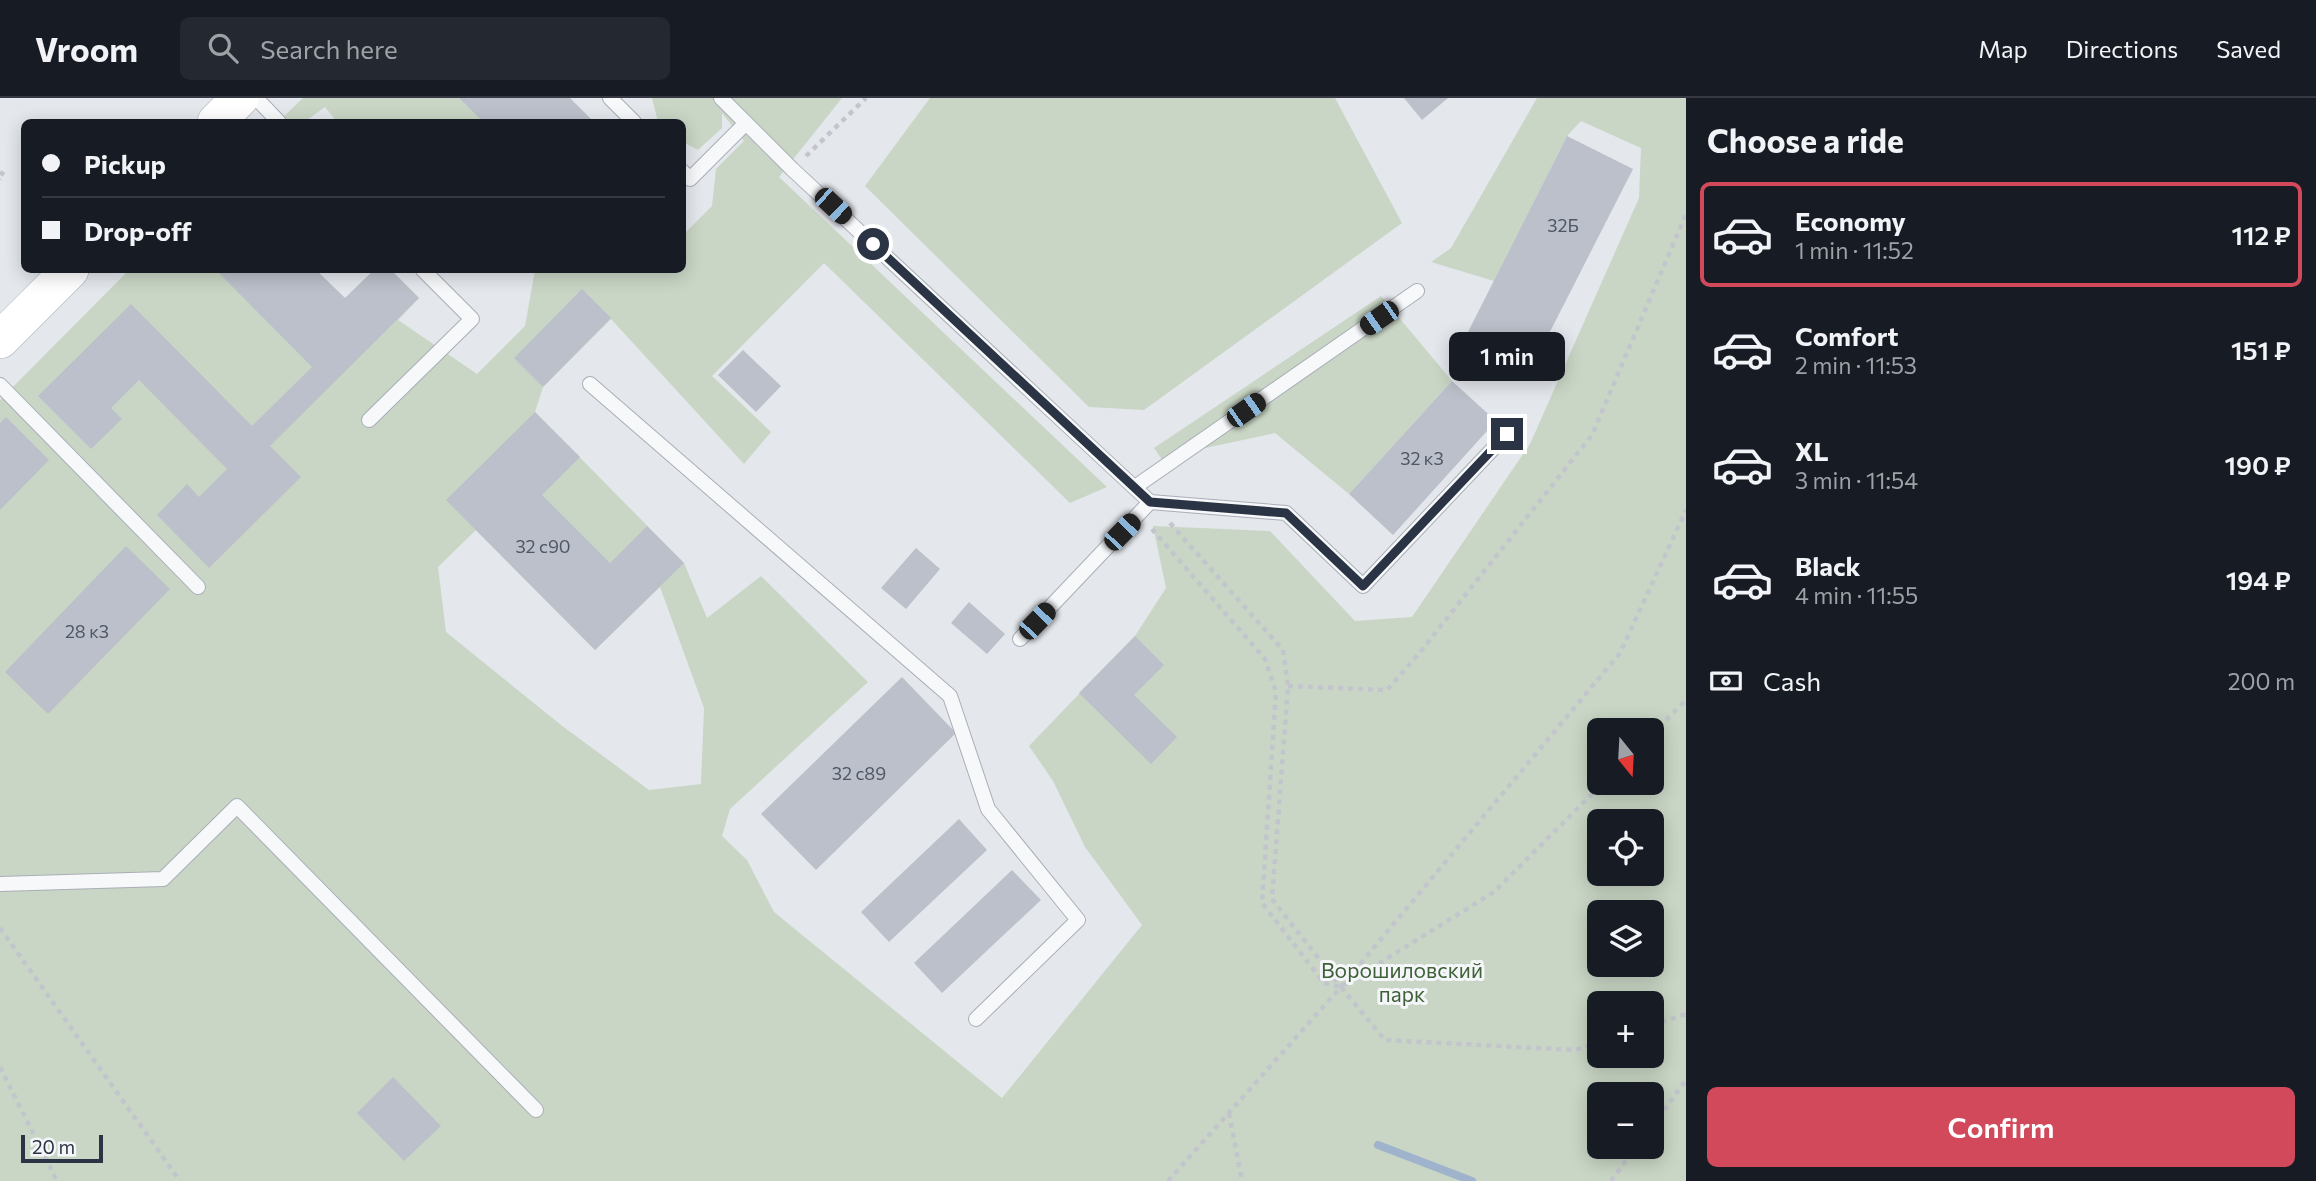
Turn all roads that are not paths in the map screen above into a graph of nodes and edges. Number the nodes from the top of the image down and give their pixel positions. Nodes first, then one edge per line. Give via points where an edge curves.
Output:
1 (240, 98) edge
2 (256, 98) edge
3 (610, 98) edge
4 (721, 98) edge
5 (219, 119) edge
6 (276, 119) edge
7 (631, 119) edge
8 (746, 123) junction
9 (686, 174) edge
10 (67, 273) edge
11 (426, 273) edge
12 (1417, 291) dead end
13 (0, 340) edge
14 (590, 384) dead end
15 (0, 385) edge
16 (369, 420) dead end
17 (1507, 434) dead end
18 (1135, 487) junction
19 (1150, 502) junction
20 (198, 587) dead end
21 (1020, 639) dead end
22 (0, 884) edge
23 (976, 1018) dead end
24 (536, 1110) dead end

1 - 5 street
2 - 6 lane
3 - 7 lane
4 - 8 lane
8 - 9 lane via 690,178
8 - 18 lane
10 - 13 street
11 - 16 lane via 472,319
12 - 18 lane
14 - 23 lane via 950,696 988,809 1078,920
15 - 20 lane
17 - 19 lane via 1363,586 1286,513
18 - 19 lane
19 - 21 lane
22 - 24 lane via 163,879 237,806

